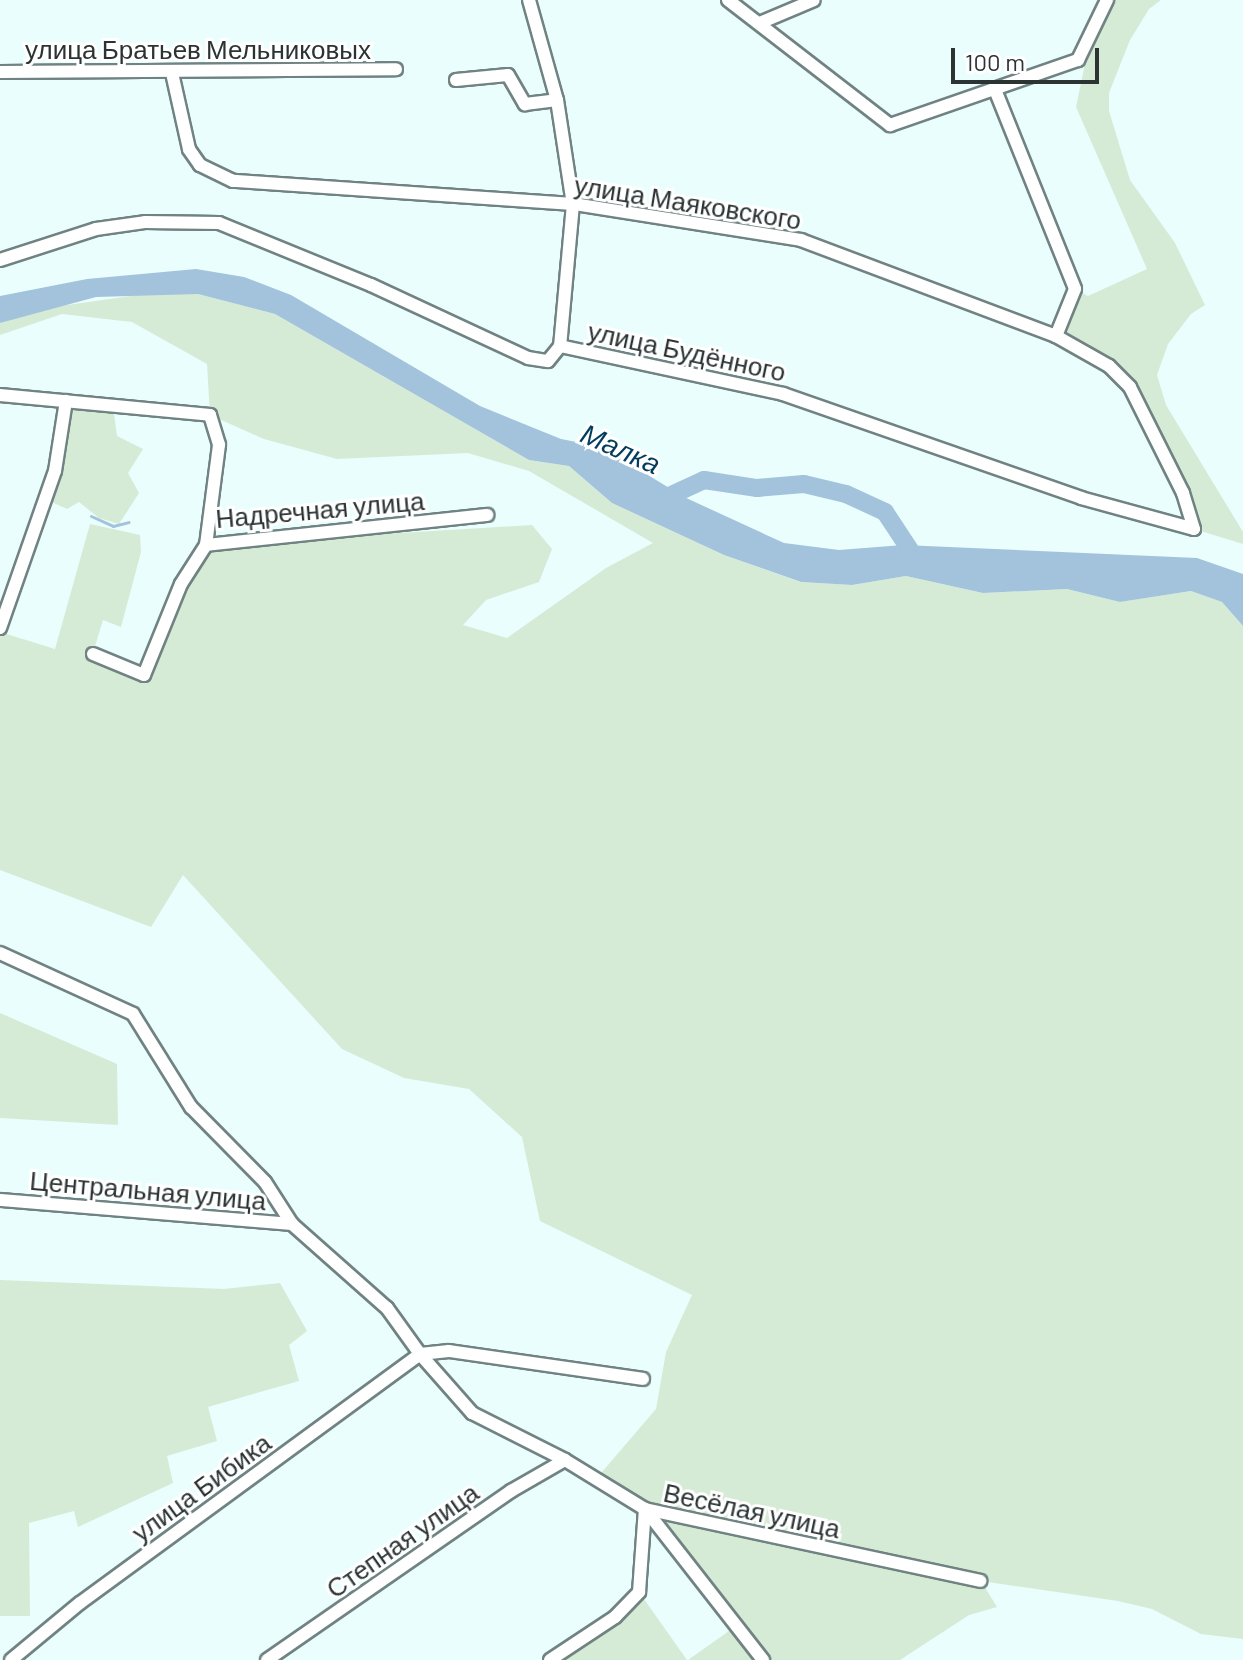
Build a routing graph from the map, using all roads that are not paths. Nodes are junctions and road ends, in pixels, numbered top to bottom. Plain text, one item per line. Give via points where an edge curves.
1 (529, 0) edge
2 (728, 0) edge
3 (814, 0) edge
4 (1107, 0) edge
5 (762, 22) junction
6 (396, 69) dead end
7 (0, 72) edge
8 (172, 73) junction
9 (456, 80) dead end
10 (996, 92) junction
11 (557, 100) junction
12 (573, 204) junction
13 (0, 260) edge
14 (1056, 336) junction
15 (560, 346) junction
16 (0, 395) edge
17 (66, 401) junction
18 (487, 515) dead end
19 (1194, 529) joint
20 (206, 545) junction
21 (0, 628) edge
22 (93, 654) dead end
23 (0, 953) edge
24 (0, 1200) edge
25 (292, 1224) junction
26 (420, 1354) junction
27 (643, 1379) dead end
28 (565, 1460) junction
29 (645, 1509) junction
30 (980, 1581) dead end
31 (11, 1660) edge
32 (267, 1660) edge
33 (550, 1660) edge
34 (763, 1660) edge

1 - 11 street
2 - 5 street
3 - 5 street
4 - 10 street via 1078,60
5 - 10 street via 890,125
6 - 8 street, улица Братьев Мельниковых
7 - 8 street, улица Братьев Мельниковых
8 - 12 street, улица Маяковского via 189,149 200,165 233,181
9 - 11 street via 508,75 525,104
10 - 14 street via 1075,289
11 - 12 street
12 - 14 street, улица Маяковского via 801,240
12 - 15 street
13 - 15 street, улица Будённого via 96,229 145,222 219,223 371,285 528,358 548,361
14 - 19 street, улица Маяковского via 1109,366 1130,387 1183,493
15 - 19 street, улица Будённого via 783,394 1081,498
16 - 17 street, Надречная улица
17 - 20 street, Надречная улица via 210,415 219,445
17 - 21 street via 55,471
18 - 20 street, Надречная улица
20 - 22 street via 181,584 144,675
23 - 25 street, Весёлая улица via 133,1014 191,1107 265,1182
24 - 25 street, Центральная улица
25 - 26 street, Весёлая улица via 387,1308
26 - 27 street via 449,1351
26 - 28 street, Весёлая улица via 472,1413
26 - 31 street, улица Бибика via 80,1603
28 - 29 street, Весёлая улица
28 - 32 street, Степная улица via 511,1491
29 - 30 street, Весёлая улица
29 - 33 street via 639,1592 615,1617
29 - 34 street

